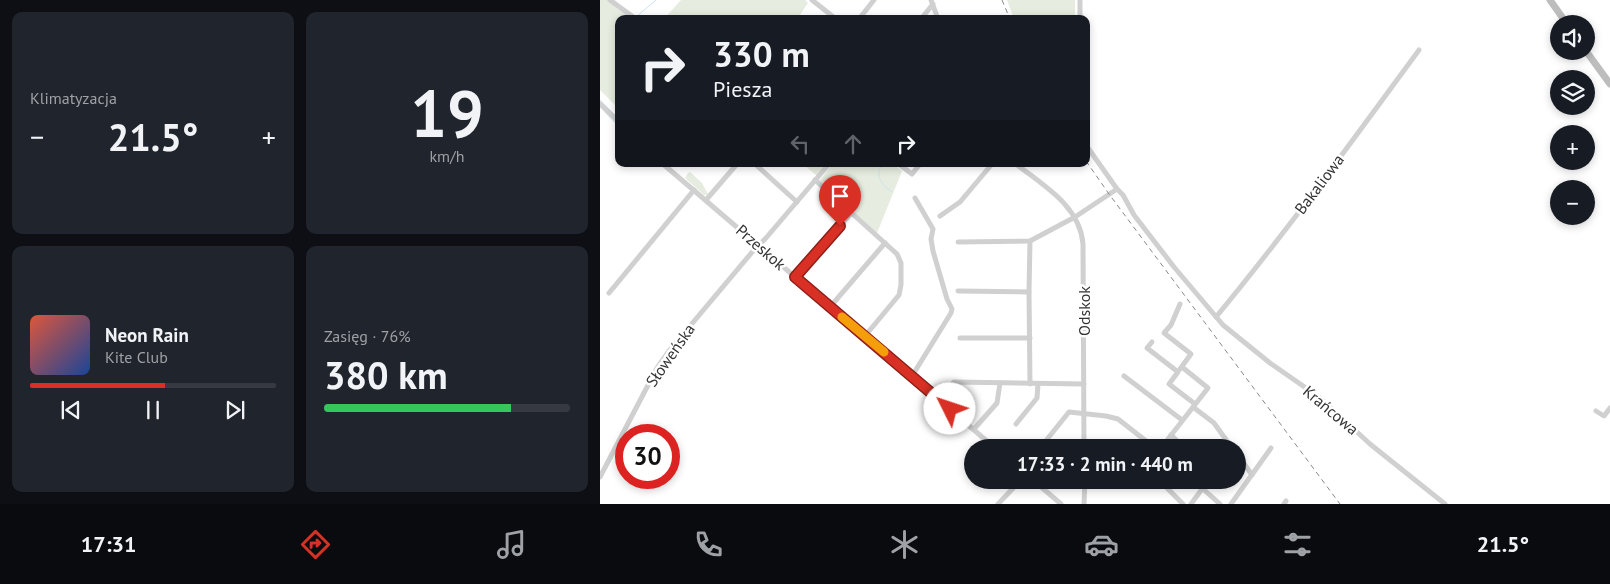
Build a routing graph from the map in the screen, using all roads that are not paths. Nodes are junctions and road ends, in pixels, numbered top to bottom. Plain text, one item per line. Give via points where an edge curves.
1 (610, 0) edge
2 (812, 0) edge
3 (874, 0) edge
4 (1080, 0) edge
5 (1550, 0) edge
6 (932, 2) edge
7 (631, 15) edge
8 (831, 15) edge
9 (862, 15) edge
10 (924, 15) edge
11 (937, 15) edge
12 (1080, 15) edge
13 (1561, 15) edge
14 (1420, 50) dead end
15 (1593, 60) edge
16 (1610, 84) edge
17 (600, 104) edge
18 (615, 118) edge
19 (1090, 151) edge
20 (667, 167) edge
21 (734, 167) edge
22 (757, 167) edge
23 (826, 167) edge
24 (903, 167) edge
25 (918, 167) edge
26 (989, 167) edge
27 (1020, 167) edge
28 (815, 180) junction
29 (1117, 189) junction
30 (694, 190) junction
31 (915, 198) dead end
32 (706, 200) junction
33 (797, 202) junction
34 (851, 213) junction
35 (940, 216) dead end
36 (1075, 217) junction
37 (1030, 241) junction
38 (958, 242) dead end
39 (885, 243) junction
40 (759, 245) junction
41 (795, 277) junction
42 (958, 291) dead end
43 (1029, 292) junction
44 (609, 294) dead end
45 (1180, 304) dead end
46 (830, 306) junction
47 (1216, 317) junction
48 (865, 336) junction
49 (960, 338) dead end
50 (1030, 338) junction
51 (1152, 342) dead end
52 (1182, 367) junction
53 (1178, 372) junction
54 (912, 376) junction
55 (1124, 376) dead end
56 (1000, 383) junction
57 (1030, 384) junction
58 (1038, 384) junction
59 (1084, 384) junction
60 (939, 399) junction
61 (1194, 405) junction
62 (1610, 408) edge
63 (1596, 411) dead end
64 (1084, 414) junction
65 (1182, 420) junction
66 (1016, 424) dead end
67 (974, 430) junction
68 (1171, 435) junction
69 (984, 439) edge
70 (1047, 439) edge
71 (1084, 439) edge
72 (1144, 439) edge
73 (1168, 439) edge
74 (1175, 439) edge
75 (1224, 439) edge
76 (1272, 448) dead end
77 (1246, 466) edge
78 (1252, 475) junction
79 (600, 477) edge
80 (1012, 489) edge
81 (1044, 489) edge
82 (1085, 489) edge
83 (1168, 489) edge
84 (1201, 489) edge
85 (1203, 489) edge
86 (998, 504) edge
87 (1061, 504) edge
88 (1084, 504) edge
89 (1183, 504) edge
90 (1191, 504) edge
91 (1220, 504) edge
92 (1231, 504) edge
93 (1445, 504) edge

1 - 7 street
2 - 8 street
3 - 9 street
4 - 12 street
5 - 13 main road
6 - 10 street
6 - 11 street
14 - 47 street, Bakaliowa
15 - 16 main road
17 - 18 street
19 - 29 street, Krańcowa
20 - 30 street, Przeskok
21 - 32 street
22 - 33 street
23 - 28 street, Słoweńska
24 - 25 street via 912,174
26 - 35 street via 960,202
27 - 36 street via 1066,205
28 - 33 street, Słoweńska
28 - 34 street
29 - 36 street
29 - 47 street, Krańcowa via 1174,267
30 - 32 street, Przeskok
30 - 44 street
31 - 54 street via 933,229 932,251 952,309
32 - 40 street, Przeskok
33 - 40 street, Słoweńska
34 - 39 street
34 - 41 street
36 - 37 street
36 - 59 street, Odskok via 1083,244
37 - 38 street
37 - 43 street
39 - 46 street
39 - 48 street via 900,258 900,292
40 - 41 street, Przeskok
40 - 79 street, Słoweńska via 657,368
41 - 46 street, Przeskok
42 - 43 street
43 - 50 street
45 - 52 street via 1164,333 1191,354
46 - 48 street, Przeskok
47 - 93 street, Krańcowa via 1270,363 1319,397 1370,444
48 - 54 street, Przeskok
49 - 50 street
50 - 57 street
51 - 53 street via 1147,348
52 - 53 street
52 - 61 street via 1208,388
53 - 61 street via 1169,384
54 - 60 street, Przeskok
55 - 65 street
56 - 57 street
56 - 60 street via 954,382
56 - 67 street via 997,403
57 - 58 street
58 - 59 street
58 - 66 street via 1037,398
59 - 64 street, Odskok
60 - 67 street, Przeskok
61 - 65 street
61 - 75 street via 1214,423
62 - 63 street via 1604,416
64 - 70 street via 1069,412
64 - 71 street, Odskok
64 - 72 street via 1118,419
65 - 68 street
67 - 69 street, Przeskok
68 - 73 street
68 - 74 street
76 - 78 street
77 - 78 street
78 - 92 street
80 - 86 street
81 - 87 street
82 - 88 street
83 - 89 street
84 - 90 street
85 - 91 street

